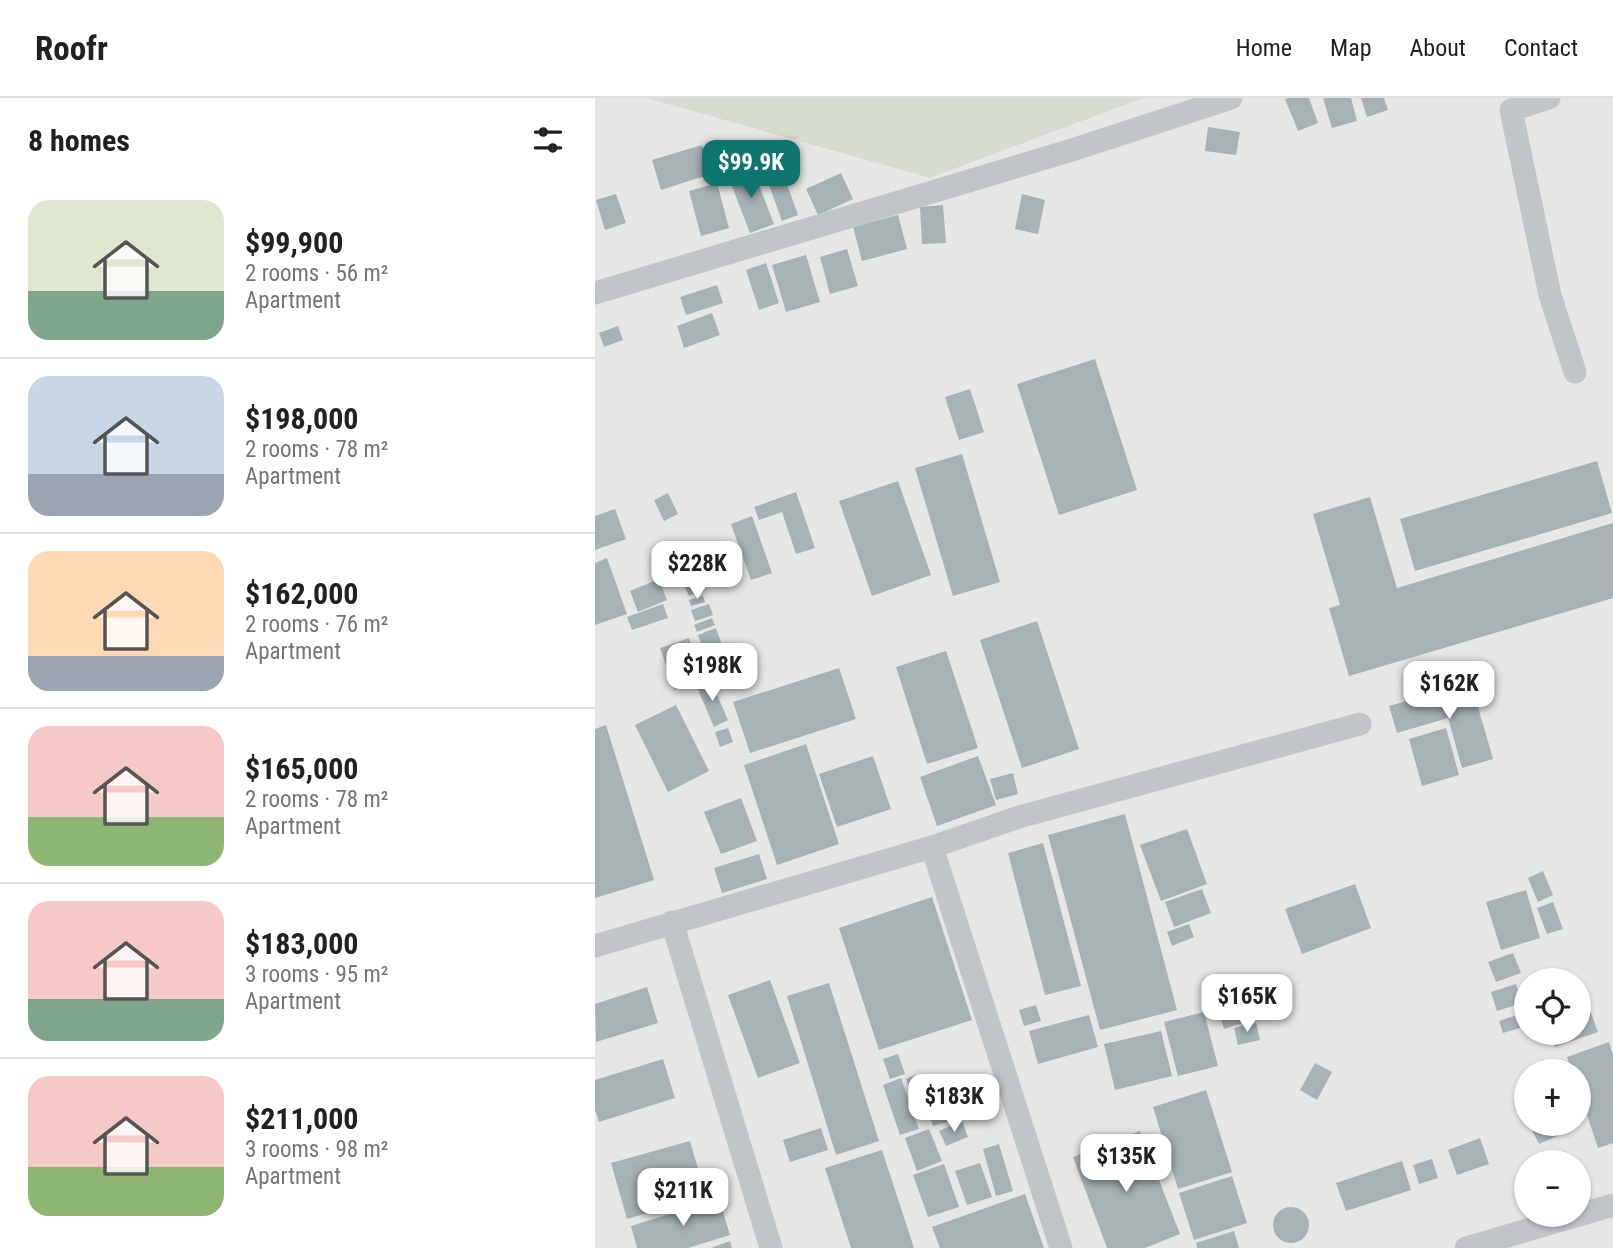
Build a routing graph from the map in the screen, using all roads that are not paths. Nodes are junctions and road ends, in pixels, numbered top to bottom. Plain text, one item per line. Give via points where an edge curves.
1 (1231, 98) edge
2 (1549, 98) edge
3 (595, 293) edge
4 (1575, 372) dead end
5 (1360, 724) dead end
6 (932, 847) junction
7 (672, 922) junction
8 (595, 946) edge
9 (1613, 1205) edge
10 (771, 1248) edge
11 (1061, 1248) edge
12 (1466, 1248) edge

1 - 3 street
2 - 4 street via 1511,110 1550,295
5 - 6 street via 1019,817
6 - 7 street
6 - 11 street
7 - 8 street
7 - 10 street
9 - 12 street

